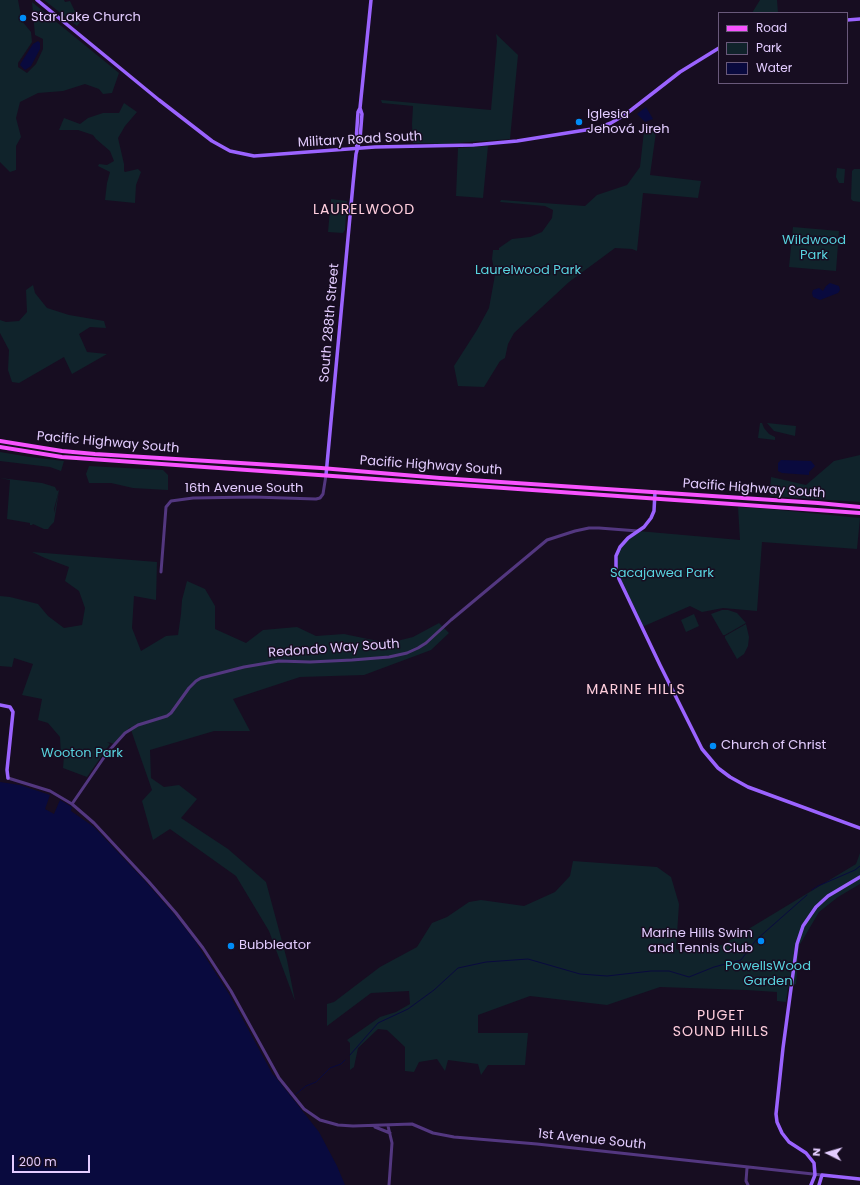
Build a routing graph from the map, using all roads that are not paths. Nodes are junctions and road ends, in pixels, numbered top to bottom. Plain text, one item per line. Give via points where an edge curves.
1 (37, 0) edge
2 (371, 0) edge
3 (860, 19) edge
4 (848, 20) edge
5 (718, 49) edge
6 (357, 148) junction
7 (0, 442) edge
8 (0, 447) edge
9 (62, 451) junction
10 (29, 452) junction
11 (148, 457) junction
12 (127, 462) junction
13 (327, 468) junction
14 (326, 475) junction
15 (492, 481) junction
16 (456, 484) junction
17 (535, 484) junction
18 (498, 487) junction
19 (655, 492) junction
20 (320, 498) joint
21 (655, 498) junction
22 (740, 498) junction
23 (717, 502) junction
24 (860, 508) edge
25 (860, 513) edge
26 (638, 531) junction
27 (161, 572) dead end
28 (0, 705) edge
29 (8, 778) joint
30 (72, 804) junction
31 (860, 828) edge
32 (860, 877) edge
33 (373, 1126) junction
34 (388, 1126) junction
35 (390, 1133) junction
36 (747, 1168) junction
37 (822, 1175) junction
38 (860, 1179) edge
39 (388, 1185) edge
40 (748, 1185) edge
41 (811, 1185) edge
42 (819, 1185) edge

1 - 6 main road, Military Road South via 165,105 212,141 227,149 241,154 263,156
2 - 6 main road, South 288th Street via 360,108 360,139
3 - 4 main road
5 - 6 main road, Military Road South via 680,72 626,114 598,128 473,145
6 - 13 main road, South 288th Street
7 - 9 main road, Pacific Highway South
8 - 10 main road, Pacific Highway South
9 - 10 main road via 58,454
9 - 11 main road, Pacific Highway South
10 - 12 main road, Pacific Highway South
11 - 12 main road via 146,460
11 - 13 main road, Pacific Highway South
12 - 14 main road, Pacific Highway South
13 - 14 main road, South 288th Street
13 - 15 main road, Pacific Highway South
14 - 16 main road, Pacific Highway South
14 - 20 street, South 288th Street
15 - 16 main road via 489,484
15 - 17 main road, Pacific Highway South
16 - 18 main road, Pacific Highway South
17 - 18 main road via 500,484
17 - 19 main road, Pacific Highway South
18 - 21 main road, Pacific Highway South
19 - 21 main road
19 - 22 main road, Pacific Highway South
20 - 27 street, 16th Avenue South via 174,500 166,507
21 - 23 main road, Pacific Highway South
21 - 26 main road via 651,518
22 - 23 main road via 737,501
22 - 24 main road, Pacific Highway South
23 - 25 main road, Pacific Highway South
26 - 30 street, Redondo Way South via 589,528 547,540 426,643 407,653 352,660 279,661 201,678 189,688 167,716 138,725 125,733 107,753
26 - 31 main road via 618,550 617,574 693,733 709,759 730,777 748,787
28 - 29 main road via 12,709 13,715
29 - 30 street via 50,791
30 - 33 street, 1st Avenue South via 86,814 149,882 203,948 231,991 279,1078 304,1109 324,1122
32 - 41 main road via 828,896 816,907 803,926 798,944 776,1114 782,1133 789,1142 813,1160 815,1174
33 - 34 street, 1st Avenue South
33 - 35 street
34 - 35 street
34 - 36 street, 1st Avenue South via 412,1124 434,1133 454,1137
35 - 39 street via 392,1143
36 - 37 street, 1st Avenue South
36 - 40 street
37 - 38 main road, 1st Avenue South
37 - 42 main road

